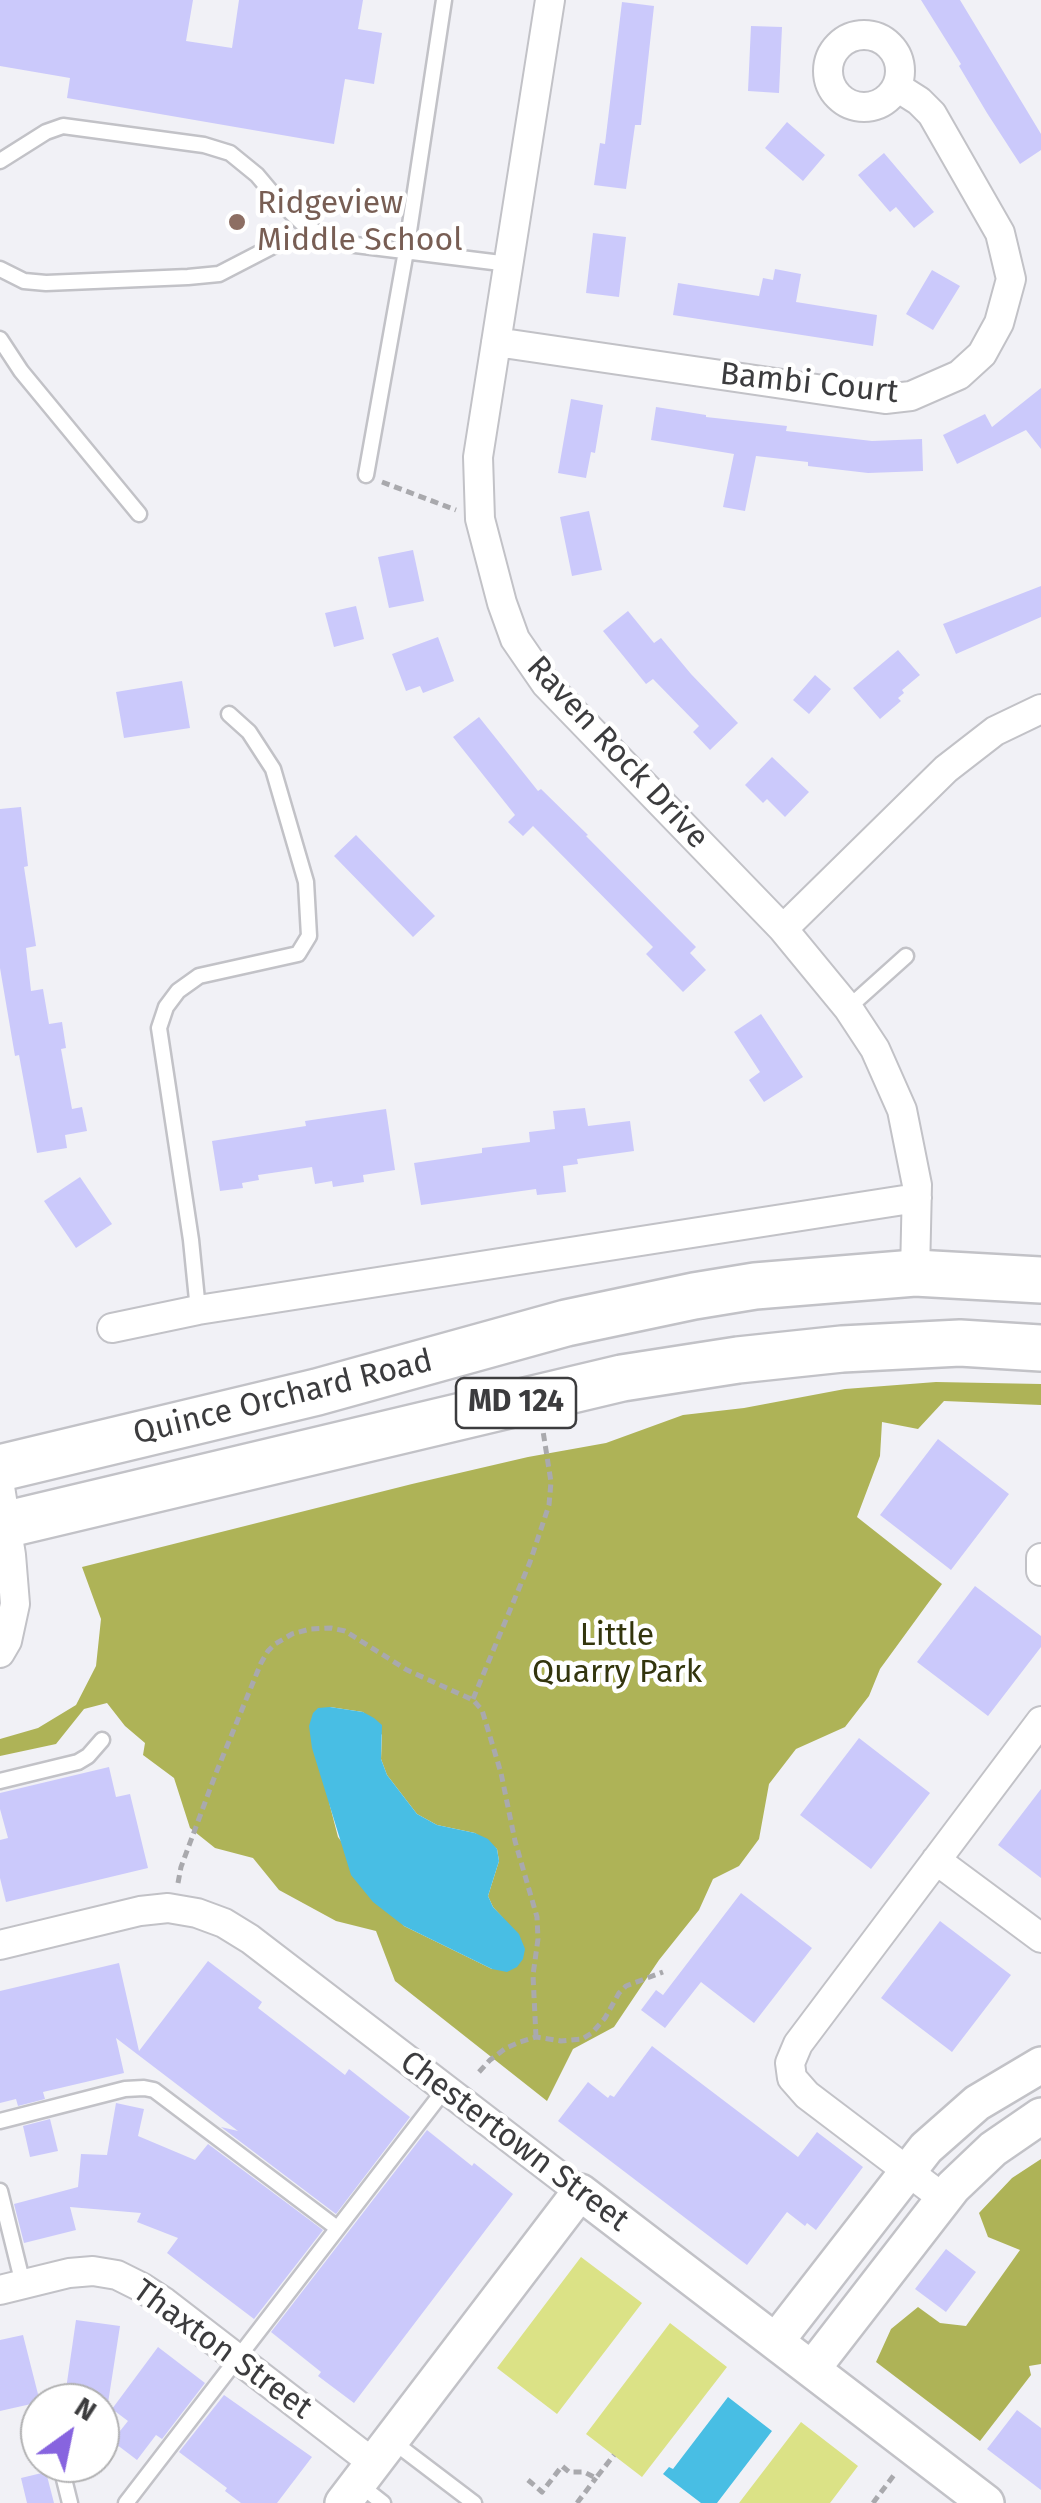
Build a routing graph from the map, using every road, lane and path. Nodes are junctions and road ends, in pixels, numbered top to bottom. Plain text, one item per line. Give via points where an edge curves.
1 (444, 0) edge
2 (550, 0) edge
3 (897, 86) dead end
4 (0, 161) edge
5 (334, 241) junction
6 (406, 250) junction
7 (509, 264) junction
8 (0, 269) edge
9 (0, 339) edge
10 (496, 342) junction
11 (366, 475) joint
12 (139, 514) dead end
13 (480, 519) junction
14 (1041, 709) edge
15 (228, 714) dead end
16 (783, 929) junction
17 (906, 956) dead end
18 (848, 1008) junction
19 (917, 1198) junction
20 (915, 1272) junction
21 (1041, 1280) edge
22 (198, 1310) junction
23 (112, 1328) dead end
24 (1041, 1348) edge
25 (537, 1398) junction
26 (0, 1468) edge
27 (2, 1512) edge
28 (1041, 1558) edge
29 (1041, 1571) edge
30 (0, 1653) edge
31 (473, 1700) junction
32 (1041, 1721) edge
33 (102, 1740) dead end
34 (0, 1781) edge
35 (936, 1860) junction
36 (177, 1885) dead end
37 (1041, 1938) edge
38 (0, 1945) edge
39 (663, 1972) dead end
40 (536, 2037) junction
41 (1041, 2066) edge
42 (479, 2072) dead end
43 (445, 2089) junction
44 (1041, 2116) edge
45 (0, 2121) edge
46 (907, 2170) junction
47 (0, 2191) edge
48 (580, 2192) junction
49 (944, 2198) junction
50 (338, 2228) junction
51 (12, 2287) edge
52 (776, 2341) junction
53 (237, 2358) junction
54 (812, 2369) junction
55 (614, 2455) dead end
56 (894, 2475) dead end
57 (370, 2478) edge
58 (596, 2478) junction
59 (528, 2480) dead end
60 (126, 2503) edge
61 (474, 2503) edge
62 (577, 2503) edge
63 (873, 2503) edge
64 (986, 2503) edge

1 - 6 lane
2 - 7 street, Raven Rock Drive
3 - 10 street, Bambi Court via 932,114 1000,233 1011,279 999,323 982,354 959,375 912,396 885,398
4 - 5 lane via 64,126 204,146 230,153 305,226
5 - 6 lane
5 - 8 lane via 277,244 220,274 188,277 46,283
6 - 7 lane
6 - 11 lane
7 - 10 street, Raven Rock Drive
9 - 12 lane
10 - 13 street, Raven Rock Drive via 480,440
11 - 13 path
13 - 16 street, Raven Rock Drive via 515,639 546,684
14 - 16 street via 995,731 946,769
15 - 22 lane via 273,769 306,882 309,936 298,954 199,976 178,990 159,1028
16 - 18 street, Raven Rock Drive
17 - 18 lane
18 - 19 street, Raven Rock Drive via 902,1110
19 - 20 street, Raven Rock Drive
19 - 22 street
20 - 21 main road, Quince Orchard Road / MD 124
20 - 26 main road, Quince Orchard Road / MD 124 via 755,1286 566,1323 317,1392
22 - 23 street
24 - 25 main road, Quince Orchard Road / MD 124 via 960,1343 738,1360
25 - 27 main road, Quince Orchard Road / MD 124
25 - 31 path via 549,1505
27 - 30 street via 15,1604
28 - 29 street
31 - 36 path via 344,1631 310,1629 275,1644 216,1773
31 - 40 path via 486,1720 537,1917
32 - 35 street
33 - 34 lane via 78,1762
35 - 37 street
35 - 46 street via 798,2044 790,2064 807,2096
38 - 43 street, Chestertown Street via 140,1911 196,1913 250,1938
39 - 40 path via 626,1986 582,2039
40 - 42 path via 506,2048
41 - 46 street via 978,2103
43 - 48 street, Chestertown Street
43 - 50 lane
44 - 49 street via 993,2149
45 - 50 lane via 125,2089 154,2090
46 - 49 street
46 - 52 street
47 - 51 lane
48 - 52 street, Chestertown Street
48 - 57 street
49 - 54 street
50 - 53 lane
51 - 53 street, Thaxton Street via 93,2271 117,2275
52 - 54 street, Chestertown Street
53 - 57 street, Thaxton Street
53 - 60 lane
54 - 64 street, Chestertown Street
55 - 58 path
56 - 63 path
57 - 61 lane
58 - 59 path via 562,2466 542,2492
58 - 62 path

